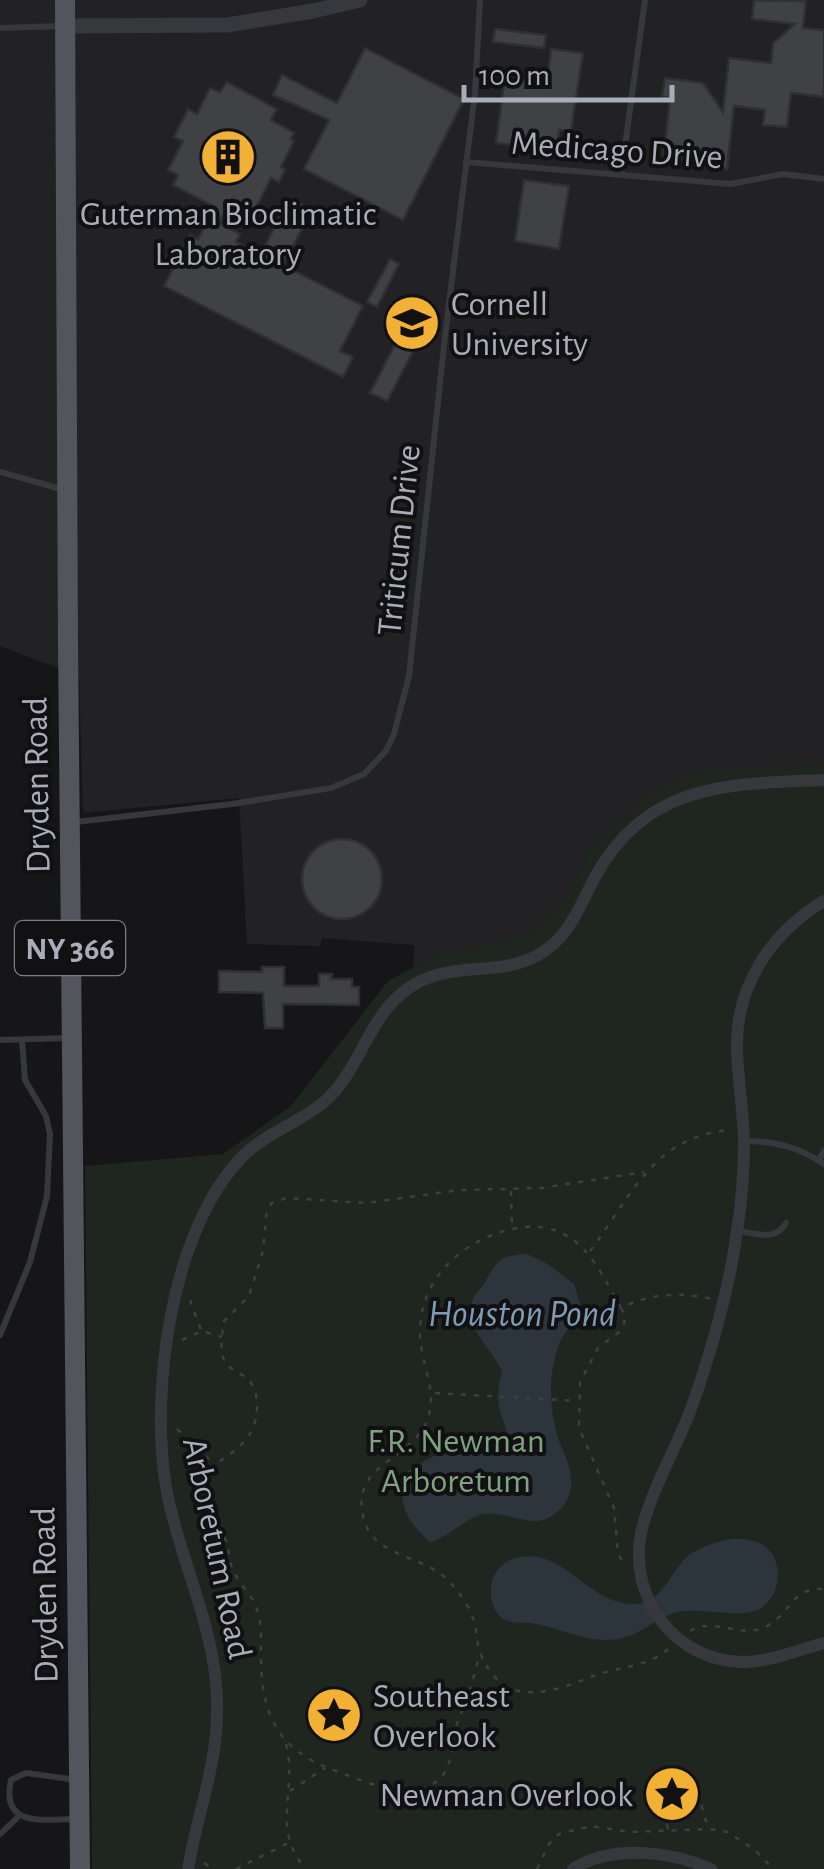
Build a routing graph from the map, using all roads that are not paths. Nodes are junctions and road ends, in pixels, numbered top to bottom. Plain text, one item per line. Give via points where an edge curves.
1 (66, 0) edge
2 (360, 0) edge
3 (480, 0) edge
4 (645, 0) edge
5 (342, 2) edge
6 (65, 26) junction
7 (0, 28) edge
8 (466, 162) junction
9 (621, 175) junction
10 (824, 179) edge
11 (0, 472) edge
12 (67, 491) junction
13 (824, 780) edge
14 (70, 823) junction
15 (824, 901) edge
16 (72, 1038) junction
17 (0, 1040) edge
18 (22, 1040) junction
19 (744, 1135) junction
20 (824, 1151) edge
21 (821, 1162) edge
22 (786, 1223) dead end
23 (738, 1231) junction
24 (0, 1335) edge
25 (824, 1643) edge
26 (79, 1780) junction
27 (18, 1818) junction
28 (80, 1819) junction
29 (0, 1834) edge
30 (80, 1869) edge
31 (188, 1869) edge
32 (573, 1869) edge
33 (711, 1869) edge

1 - 6 main road, Dryden Road / NY 366
2 - 5 street
3 - 8 lane, Triticum Drive
4 - 9 lane
5 - 6 street via 226,25
6 - 7 lane
6 - 12 main road, Dryden Road / NY 366
8 - 9 lane, Medicago Drive
8 - 14 lane, Triticum Drive via 409,676 386,751 364,774 331,788
9 - 10 lane, Medicago Drive via 731,184 784,174
11 - 12 lane
12 - 14 main road, Dryden Road / NY 366
13 - 31 street, Arboretum Road via 705,788 639,822 613,848 572,925 541,953 503,968 434,974 404,992 379,1017 325,1101 265,1138 232,1168 210,1204 177,1290 161,1422 168,1493 217,1686 216,1752
14 - 16 main road, Dryden Road / NY 366
15 - 19 street via 777,938 750,982 737,1032
16 - 18 lane
16 - 26 main road, Dryden Road / NY 366
17 - 18 lane
18 - 24 lane via 22,1070 50,1134 47,1196 35,1249
19 - 21 lane via 788,1145
19 - 23 street
20 - 21 lane
22 - 23 lane via 771,1235
23 - 25 street via 691,1408 646,1517 640,1575 666,1627 710,1656 742,1662
26 - 27 lane via 16,1777 5,1800
26 - 28 main road, Dryden Road / NY 366
27 - 28 lane
27 - 29 lane
28 - 30 main road, Dryden Road / NY 366
32 - 33 street via 593,1859 645,1853

